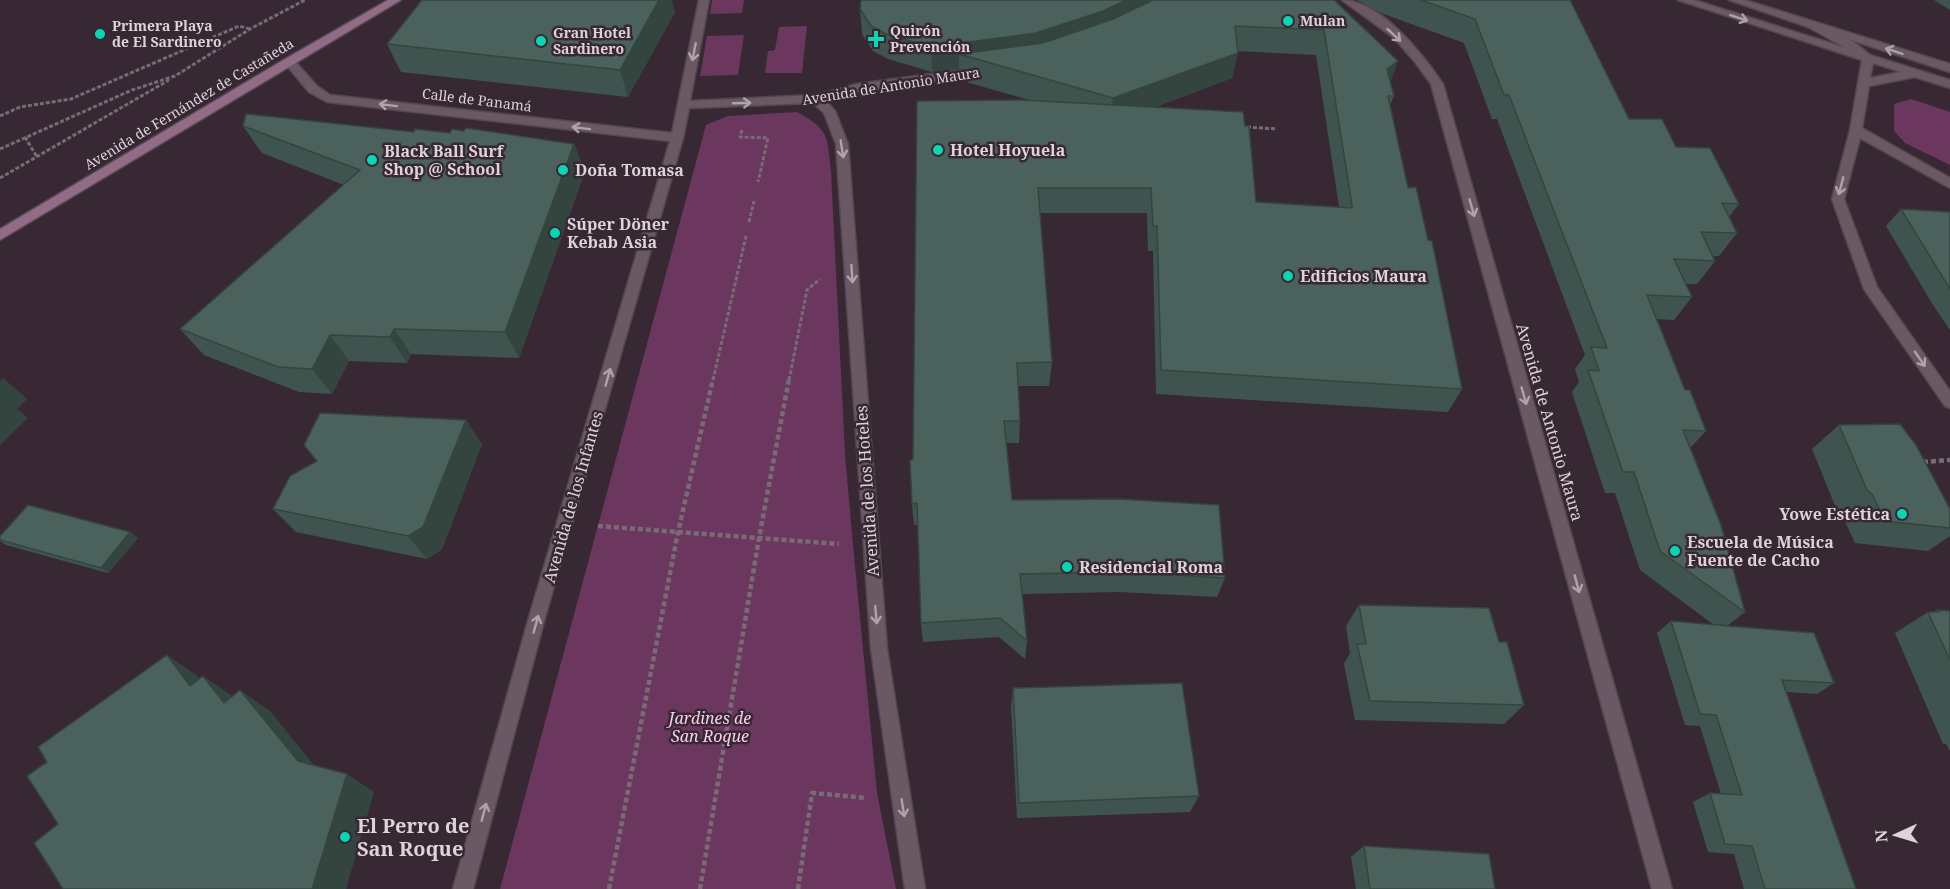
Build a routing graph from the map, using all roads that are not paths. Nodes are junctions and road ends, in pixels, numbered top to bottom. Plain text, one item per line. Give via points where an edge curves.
1 (396, 0) edge
2 (704, 0) edge
3 (1347, 0) edge
4 (1683, 0) edge
5 (1734, 0) edge
6 (1812, 25) junction
7 (1868, 59) junction
8 (289, 61) junction
9 (1950, 68) edge
10 (993, 70) edge
11 (1916, 74) junction
12 (1865, 83) junction
13 (1950, 84) edge
14 (816, 99) junction
15 (683, 105) junction
16 (1856, 130) junction
17 (677, 138) junction
18 (1950, 184) edge
19 (0, 236) edge
20 (1950, 402) edge
21 (463, 889) edge
22 (915, 889) edge
23 (1662, 889) edge

1 - 8 main road, Avenida de Fernández de Castañeda
2 -> 15 street, Avenida de los Infantes
3 -> 23 street, Avenida de Antonio Maura via 1367,11 1417,56 1437,84
4 -> 7 street
5 - 6 street
6 - 7 street via 1846,42
9 -> 6 street
7 - 11 street
7 - 12 street
17 -> 8 street, Calle de Panamá via 327,98 313,89
8 - 19 main road, Avenida de Fernández de Castañeda
10 - 14 street, Avenida de Antonio Maura via 857,88
11 - 12 street
11 - 13 street
12 - 16 street
15 -> 14 street, Avenida de Antonio Maura
14 -> 22 street, Avenida de los Hoteles via 829,111 842,144 879,649
15 - 17 street, Avenida de los Infantes
16 - 18 street
16 -> 20 street via 1838,199 1871,289
21 -> 17 street, Avenida de los Infantes via 538,614

